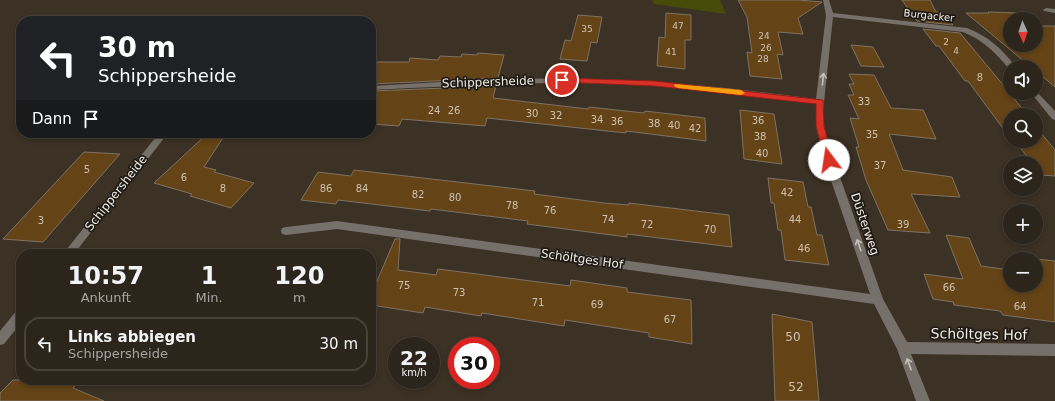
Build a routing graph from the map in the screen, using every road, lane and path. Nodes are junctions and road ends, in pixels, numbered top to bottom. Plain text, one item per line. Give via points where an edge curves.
1 (826, 0) edge
2 (1046, 10) dead end
3 (1055, 12) edge
4 (830, 15) junction
5 (1006, 60) edge
6 (376, 88) edge
7 (1040, 100) edge
8 (820, 102) junction
9 (1055, 117) edge
10 (160, 138) edge
11 (286, 231) dead end
12 (72, 249) edge
13 (878, 300) junction
14 (16, 320) edge
15 (0, 340) edge
16 (903, 348) junction
17 (1055, 350) edge
18 (923, 401) edge

1 - 4 street, Düsterweg
2 - 3 street
4 - 5 street, Burgacker via 964,30 980,35
8 -> 4 street, Düsterweg
6 - 8 street, Schippersheide via 498,81 607,81 663,84
7 - 9 street
13 -> 8 street, Düsterweg via 829,160 820,126
10 - 12 street, Schippersheide
11 - 13 street, Schöltges Hof via 337,225
13 - 16 street, Düsterweg
14 - 15 street
16 - 17 street, Schöltges Hof
18 -> 16 street, Düsterweg

